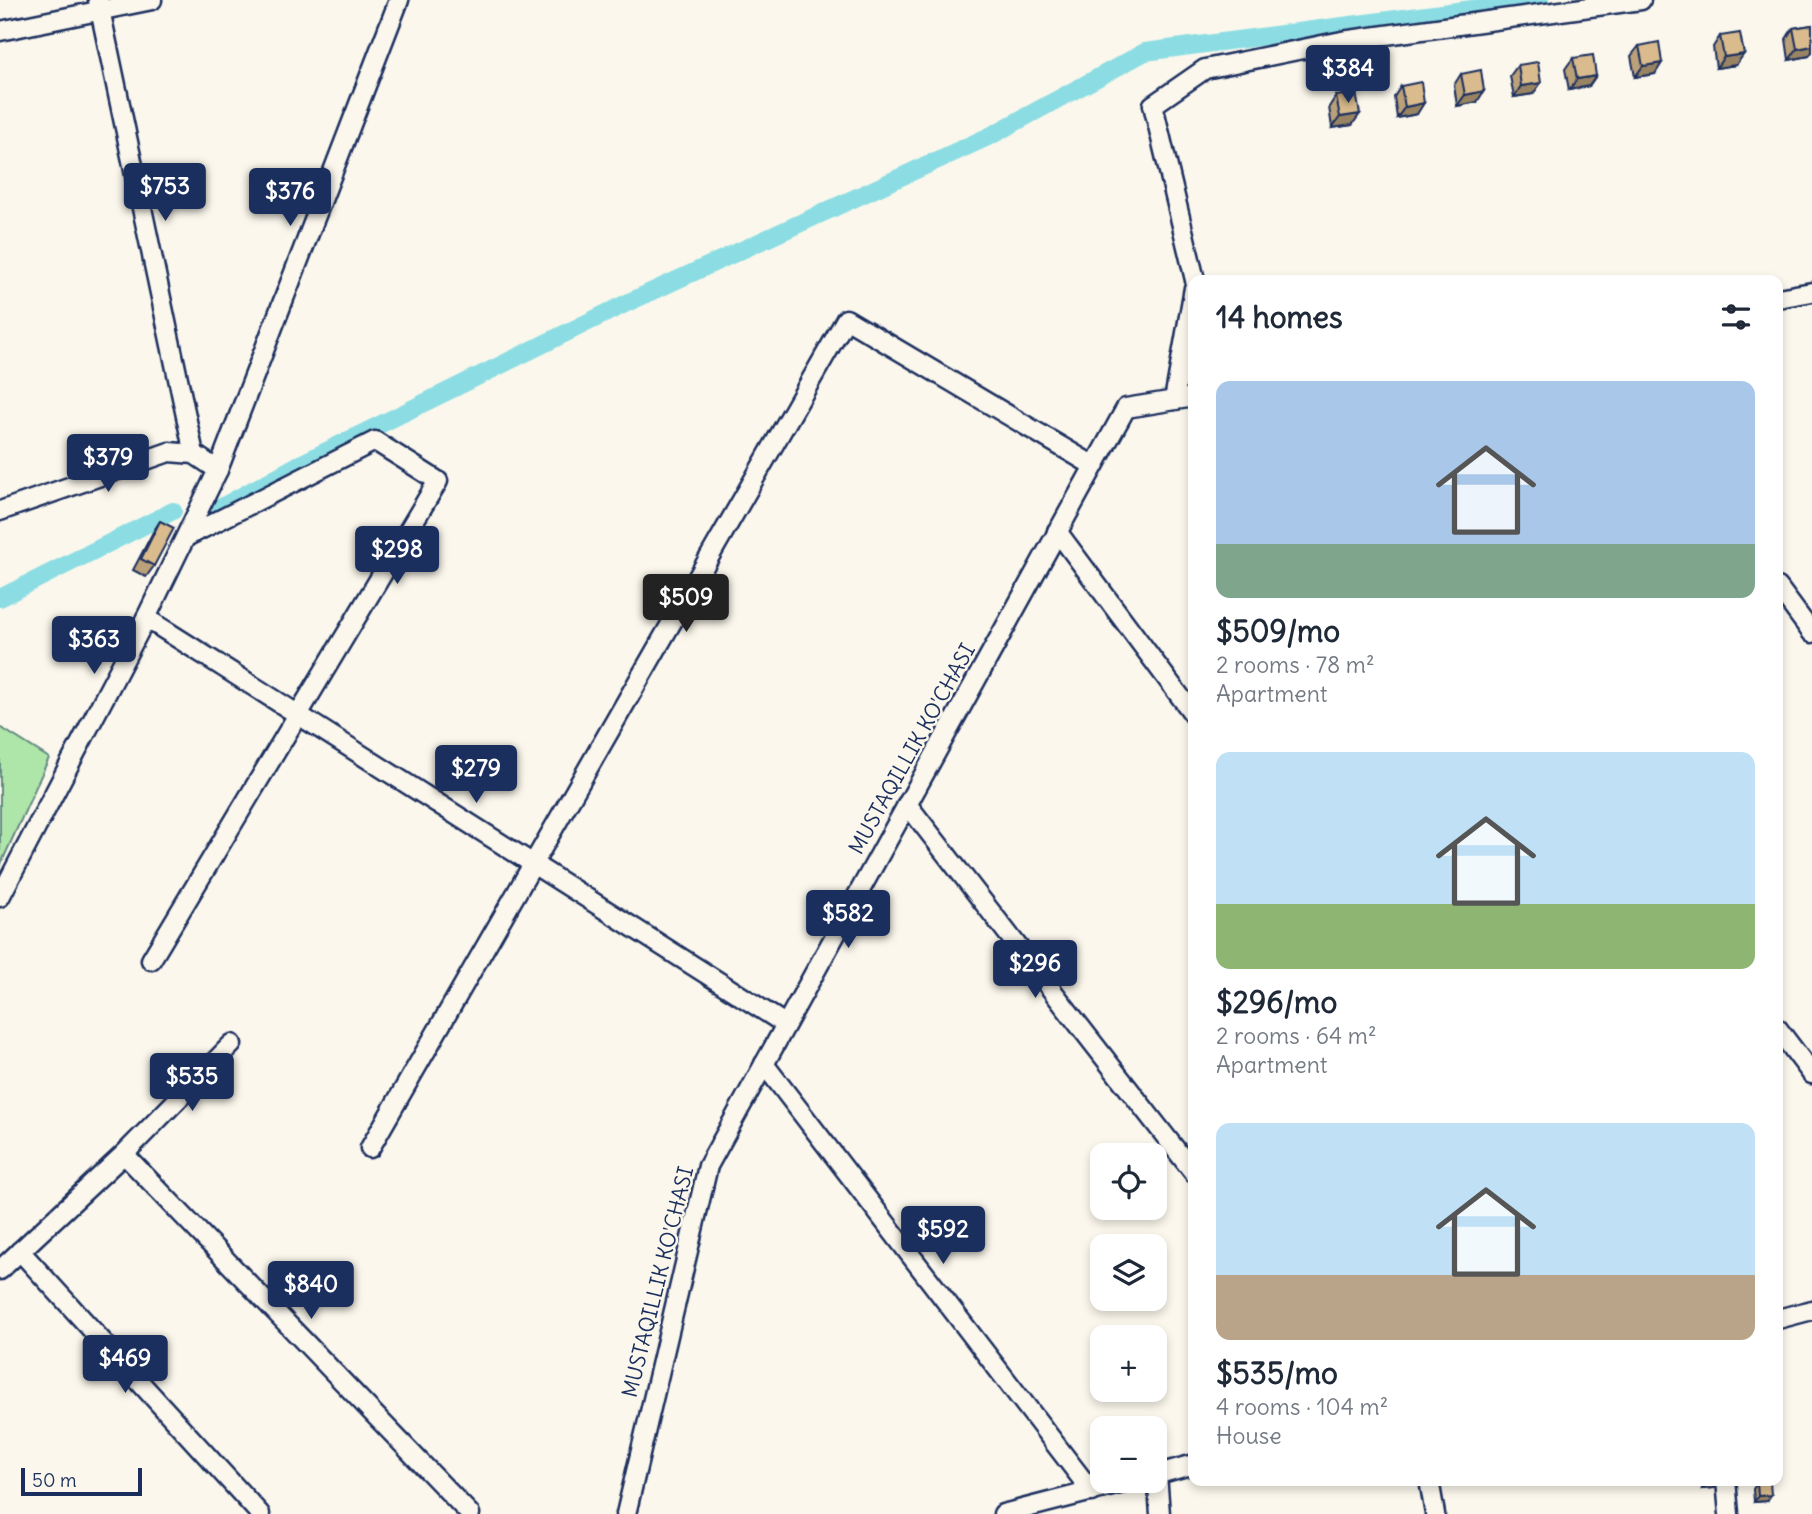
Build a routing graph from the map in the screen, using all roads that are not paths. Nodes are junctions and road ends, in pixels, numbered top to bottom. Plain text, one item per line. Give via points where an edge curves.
1 (152, 0) edge
2 (383, 0) edge
3 (399, 0) edge
4 (1641, 0) edge
5 (99, 6) edge
6 (389, 25) junction
7 (0, 31) edge
8 (1194, 275) edge
9 (1812, 292) edge
10 (1783, 297) edge
11 (1188, 322) edge
12 (1188, 398) edge
13 (1174, 400) junction
14 (194, 454) junction
15 (1094, 466) junction
16 (218, 471) junction
17 (0, 511) edge
18 (1057, 531) junction
19 (186, 537) junction
20 (1783, 594) edge
21 (146, 618) junction
22 (1812, 633) edge
23 (1188, 707) edge
24 (298, 715) junction
25 (907, 804) junction
26 (532, 863) junction
27 (0, 898) edge
28 (151, 960) dead end
29 (785, 1024) junction
30 (1783, 1035) edge
31 (232, 1044) dead end
32 (764, 1063) junction
33 (1812, 1074) edge
34 (370, 1148) dead end
35 (124, 1154) junction
36 (1188, 1165) edge
37 (20, 1251) junction
38 (0, 1270) edge
39 (1812, 1310) edge
40 (1783, 1317) edge
41 (1188, 1466) edge
42 (1167, 1472) edge
43 (1430, 1486) edge
44 (1727, 1486) edge
45 (1090, 1491) edge
46 (1090, 1492) edge
47 (1158, 1493) edge
48 (260, 1514) edge
49 (470, 1514) edge
50 (626, 1514) edge
51 (1003, 1514) edge
52 (1160, 1514) edge
53 (1435, 1514) edge
54 (1729, 1514) edge

1 - 5 street
2 - 6 street
3 - 6 street
4 - 8 street via 1342,41 1205,69 1153,105
5 - 7 street
5 - 14 street
6 - 16 street
9 - 10 street
11 - 13 street
12 - 13 street
13 - 15 street, MUSTAQILLIK KO'CHASI via 1126,408
14 - 16 street
14 - 17 street via 169,452
15 - 18 street, MUSTAQILLIK KO'CHASI
15 - 26 street via 846,318
16 - 19 street
18 - 23 street
18 - 25 street, MUSTAQILLIK KO'CHASI
19 - 21 street
19 - 24 street via 375,441 438,481
20 - 22 street
21 - 24 street
21 - 27 street
24 - 26 street
24 - 28 street
25 - 29 street, MUSTAQILLIK KO'CHASI
25 - 36 street
26 - 29 street
26 - 34 street
29 - 32 street, MUSTAQILLIK KO'CHASI
30 - 33 street
31 - 35 street
32 - 45 street
32 - 50 street, MUSTAQILLIK KO'CHASI via 708,1166
35 - 37 street
35 - 49 street
37 - 38 street
37 - 48 street
39 - 40 street
41 - 42 street
43 - 53 street
44 - 54 street
46 - 51 street
47 - 52 street

